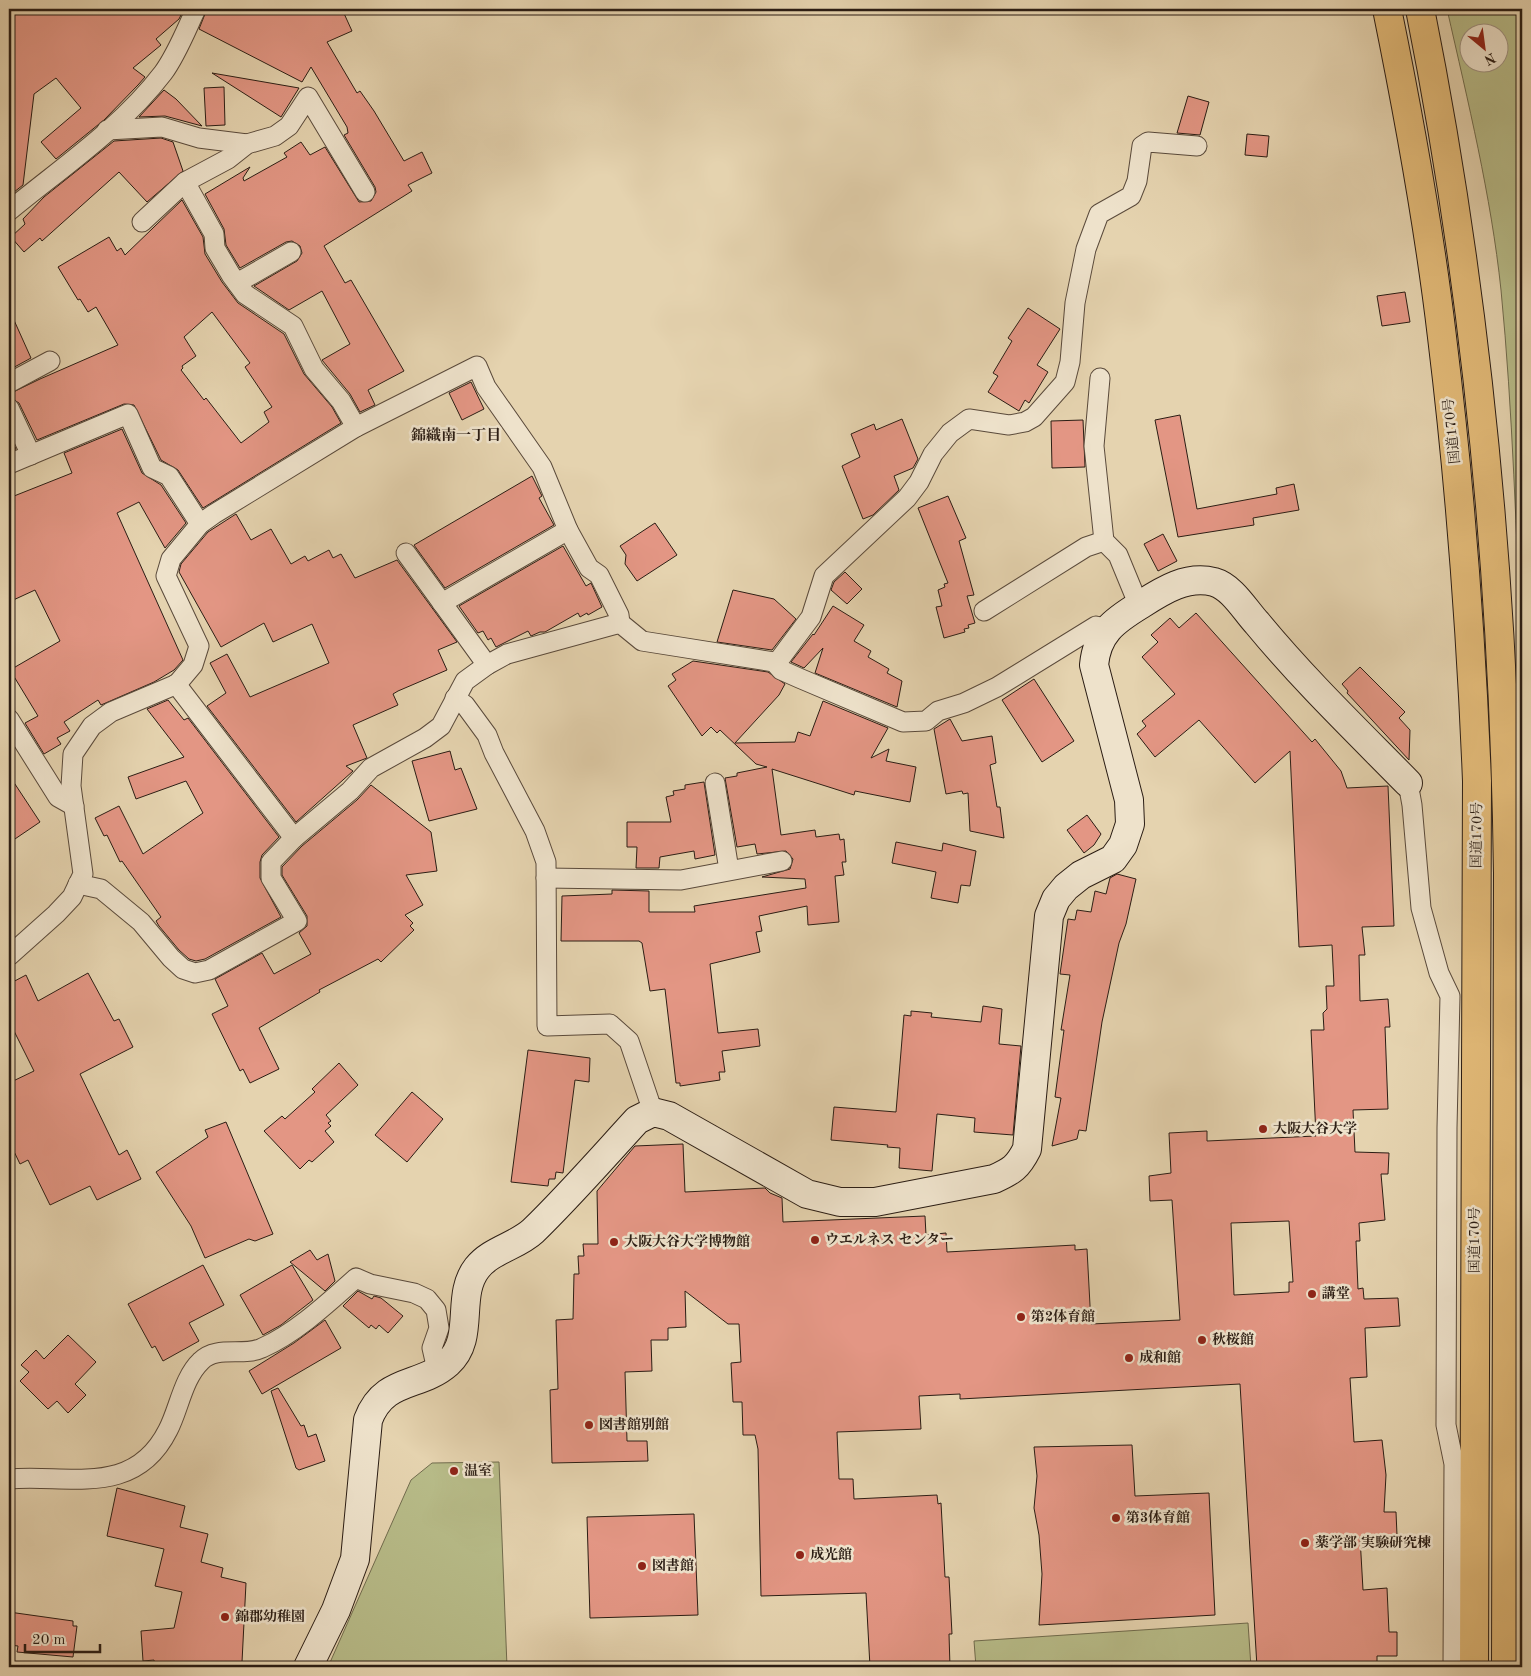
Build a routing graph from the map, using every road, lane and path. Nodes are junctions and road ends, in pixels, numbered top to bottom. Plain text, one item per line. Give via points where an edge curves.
1 (196, 9) edge
2 (1387, 9) edge
3 (1420, 9) edge
4 (107, 130) junction
5 (247, 144) junction
6 (1197, 146) dead end
7 (185, 182) junction
8 (365, 192) dead end
9 (9, 211) edge
10 (142, 222) dead end
11 (291, 252) dead end
12 (237, 283) junction
13 (50, 361) dead end
14 (1100, 378) dead end
15 (9, 384) edge
16 (9, 408) edge
17 (356, 426) junction
18 (32, 455) junction
19 (9, 464) edge
20 (200, 524) junction
21 (568, 530) junction
22 (1104, 541) junction
23 (406, 552) dead end
24 (442, 603) junction
25 (1139, 606) junction
26 (984, 611) dead end
27 (620, 622) junction
28 (1108, 630) junction
29 (776, 664) junction
30 (487, 665) junction
31 (176, 684) junction
32 (455, 698) junction
33 (9, 718) edge
34 (715, 783) dead end
35 (1408, 783) joint
36 (74, 806) junction
37 (294, 838) junction
38 (782, 861) dead end
39 (729, 870) junction
40 (546, 878) junction
41 (78, 884) junction
42 (9, 956) edge
43 (653, 1112) junction
44 (438, 1370) junction
45 (9, 1479) edge
46 (308, 1667) edge
47 (1453, 1667) edge
48 (1474, 1667) edge
49 (1506, 1667) edge

1 - 4 street via 164,72
2 - 48 highway, 国道170号 via 1411,131 1442,336 1465,558 1472,675 1477,781
3 - 49 highway via 1438,102 1475,354 1490,488 1502,661 1508,873
4 - 5 street via 162,127 199,138
4 - 9 street
5 - 7 street via 228,159
5 - 8 street via 275,136 289,126 308,97
6 - 29 street via 1148,142 1142,146 1137,181 1131,196 1099,214 1086,249 1075,303 1065,382 1034,417 1025,422 1009,424 969,419 950,433 933,454 907,498 824,576 811,617
7 - 10 street
7 - 12 street via 214,234 215,248
11 - 12 street
12 - 17 street via 245,294 293,326 314,369 341,401
13 - 15 street
14 - 22 street via 1094,446
16 - 18 street
17 - 20 street
17 - 21 street via 476,366 486,387 542,467
18 - 19 street
18 - 20 street via 128,414 152,468 169,476
20 - 31 street via 172,559 166,576 199,646 192,665
21 - 24 street
21 - 27 street via 589,568 599,575
22 - 25 street via 1118,556
22 - 26 street via 1086,546
23 - 24 street
24 - 30 street
25 - 28 street
25 - 35 street via 1181,583 1200,579 1216,582 1232,593 1283,655
27 - 29 street via 642,641
27 - 30 street via 507,654
28 - 29 street via 1096,626 997,687 938,711 926,721 903,722 799,678
28 - 43 street via 1096,648 1094,665 1129,800 1130,824 1113,859 1081,875 1066,887 1056,899 1049,916 1027,1149 1019,1164 994,1179 875,1202 840,1202 807,1194 669,1116
30 - 32 street via 465,681
31 - 36 street via 111,712 92,726 73,754 71,786
31 - 37 street
32 - 37 street via 441,726 371,768 350,791
32 - 40 street via 465,705 487,735 535,831 546,862
33 - 36 street via 58,797
34 - 39 street
35 - 47 street via 1421,908 1435,961 1450,996 1446,1425 1454,1464
36 - 41 street via 83,874
37 - 41 street via 271,862 271,878 297,921 209,970 195,973 171,958 141,922 101,889
38 - 39 street
39 - 40 street via 681,880
40 - 43 street via 547,1026 610,1024 629,1042
41 - 42 street via 72,897 56,914
43 - 44 street via 637,1120 532,1232 477,1267 468,1284 462,1344 449,1363
44 - 45 street via 432,1348 439,1328 436,1310 427,1299 356,1278 326,1305 262,1349 248,1353 216,1353 201,1361 168,1432 140,1464 116,1475 94,1480
44 - 46 street via 394,1388 374,1404 368,1420 355,1559 336,1610

